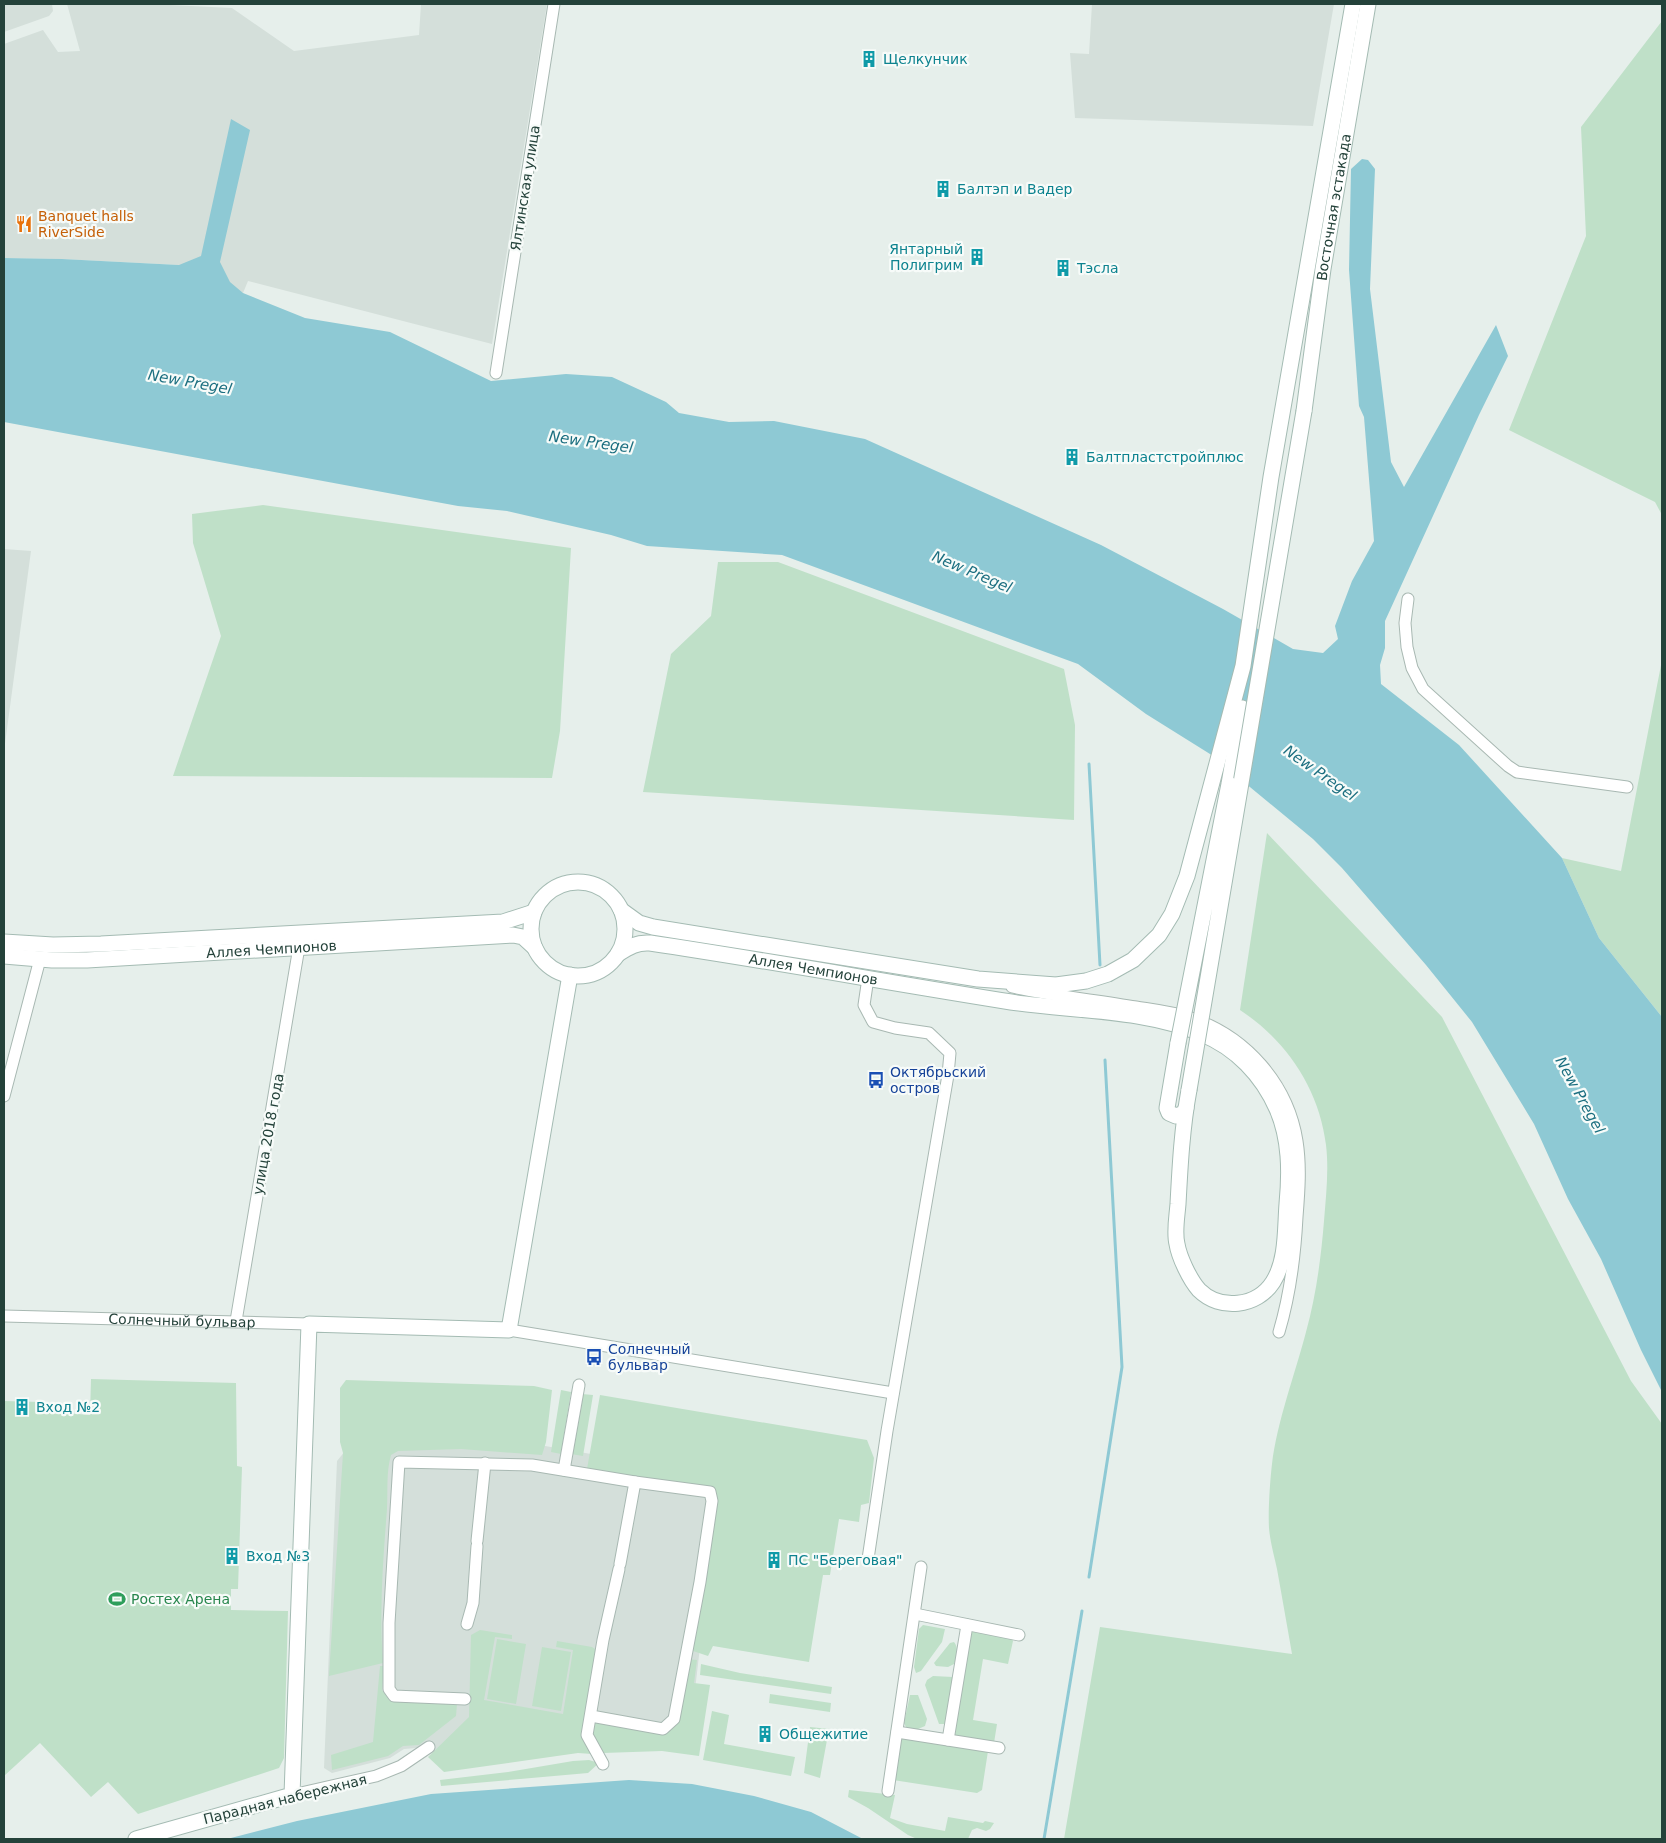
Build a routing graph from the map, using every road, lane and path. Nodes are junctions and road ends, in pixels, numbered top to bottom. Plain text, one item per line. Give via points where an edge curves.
1 (554, 4) edge
2 (1353, 4) edge
3 (1368, 4) edge
4 (496, 373) dead end
5 (1408, 599) dead end
6 (1243, 666) junction
7 (1628, 787) dead end
8 (621, 910) junction
9 (534, 912) junction
10 (4, 942) edge
11 (299, 947) junction
12 (535, 948) junction
13 (618, 954) junction
14 (4, 956) edge
15 (40, 959) junction
16 (570, 975) junction
17 (868, 978) junction
18 (978, 979) junction
19 (4, 1096) edge
20 (1186, 1108) junction
21 (4, 1316) edge
22 (236, 1321) junction
23 (309, 1324) junction
24 (509, 1330) junction
25 (1278, 1332) dead end
26 (579, 1385) dead end
27 (893, 1393) junction
28 (485, 1463) junction
29 (564, 1470) junction
30 (635, 1482) junction
31 (868, 1559) dead end
32 (921, 1567) dead end
33 (915, 1614) junction
34 (467, 1624) dead end
35 (967, 1625) junction
36 (1019, 1635) dead end
37 (465, 1699) dead end
38 (591, 1716) junction
39 (897, 1732) junction
40 (948, 1740) junction
41 (429, 1748) dead end
42 (999, 1748) dead end
43 (603, 1764) dead end
44 (888, 1791) dead end
45 (292, 1795) junction
46 (136, 1839) edge

1 - 4 street, Ялтинская улица
2 - 6 main road, Восточная эстакада via 1283,408
3 - 20 main road, Восточная эстакада, bridge via 1323,269 1304,411
5 - 7 street via 1407,647 1412,668 1423,689 1508,766 1517,772
6 - 18 main road, Аллея Чемпионов via 1216,774 1179,898 1159,935 1124,966 1102,976 1070,984
6 - 20 main road, bridge via 1243,698 1229,784 1167,1108 1176,1116 1184,1113
8 - 9 main road, Аллея Чемпионов via 603,889 577,882 550,890
8 - 13 main road via 624,937
8 - 18 main road, Аллея Чемпионов via 653,927
9 - 10 main road, Аллея Чемпионов via 503,922 424,927 101,944
9 - 12 main road, Аллея Чемпионов via 530,930
11 - 12 main road, Аллея Чемпионов via 513,935 523,938
11 - 15 main road, Аллея Чемпионов via 102,959
11 - 22 street, улица 2018 года
12 - 16 main road, Аллея Чемпионов via 552,969
13 - 16 main road, Аллея Чемпионов via 597,972
13 - 17 main road, Аллея Чемпионов via 640,942
14 - 15 main road, Аллея Чемпионов
15 - 19 street
16 - 24 main road
17 - 20 main road, Аллея Чемпионов via 1177,1025 1202,1033 1240,1058 1272,1098 1282,1121 1288,1151 1289,1182 1284,1247 1278,1273 1268,1290 1247,1302 1222,1303 1203,1294 1191,1279 1176,1244
17 - 27 street via 864,1005 873,1022 930,1033 950,1053
18 - 25 street via 1180,1015 1206,1024 1242,1045 1271,1076 1294,1125 1299,1183 1294,1263
21 - 22 street, Солнечный бульвар
22 - 23 street, Солнечный бульвар
23 - 24 main road, Солнечный бульвар
23 - 45 main road
24 - 27 street, Солнечный бульвар
26 - 29 street
27 - 31 street
28 - 29 street
28 - 34 street via 473,1603
28 - 37 street via 399,1462 389,1623 390,1689 394,1696
29 - 30 street
30 - 38 street
30 - 38 street via 710,1492 712,1501 700,1582 674,1720 663,1729
32 - 33 street
33 - 35 street
33 - 39 street
35 - 36 street
35 - 40 street
38 - 43 street via 587,1735
39 - 40 street
39 - 44 street
40 - 42 street
41 - 45 street, Парадная набережная via 401,1766 376,1776
45 - 46 main road, Парадная набережная

